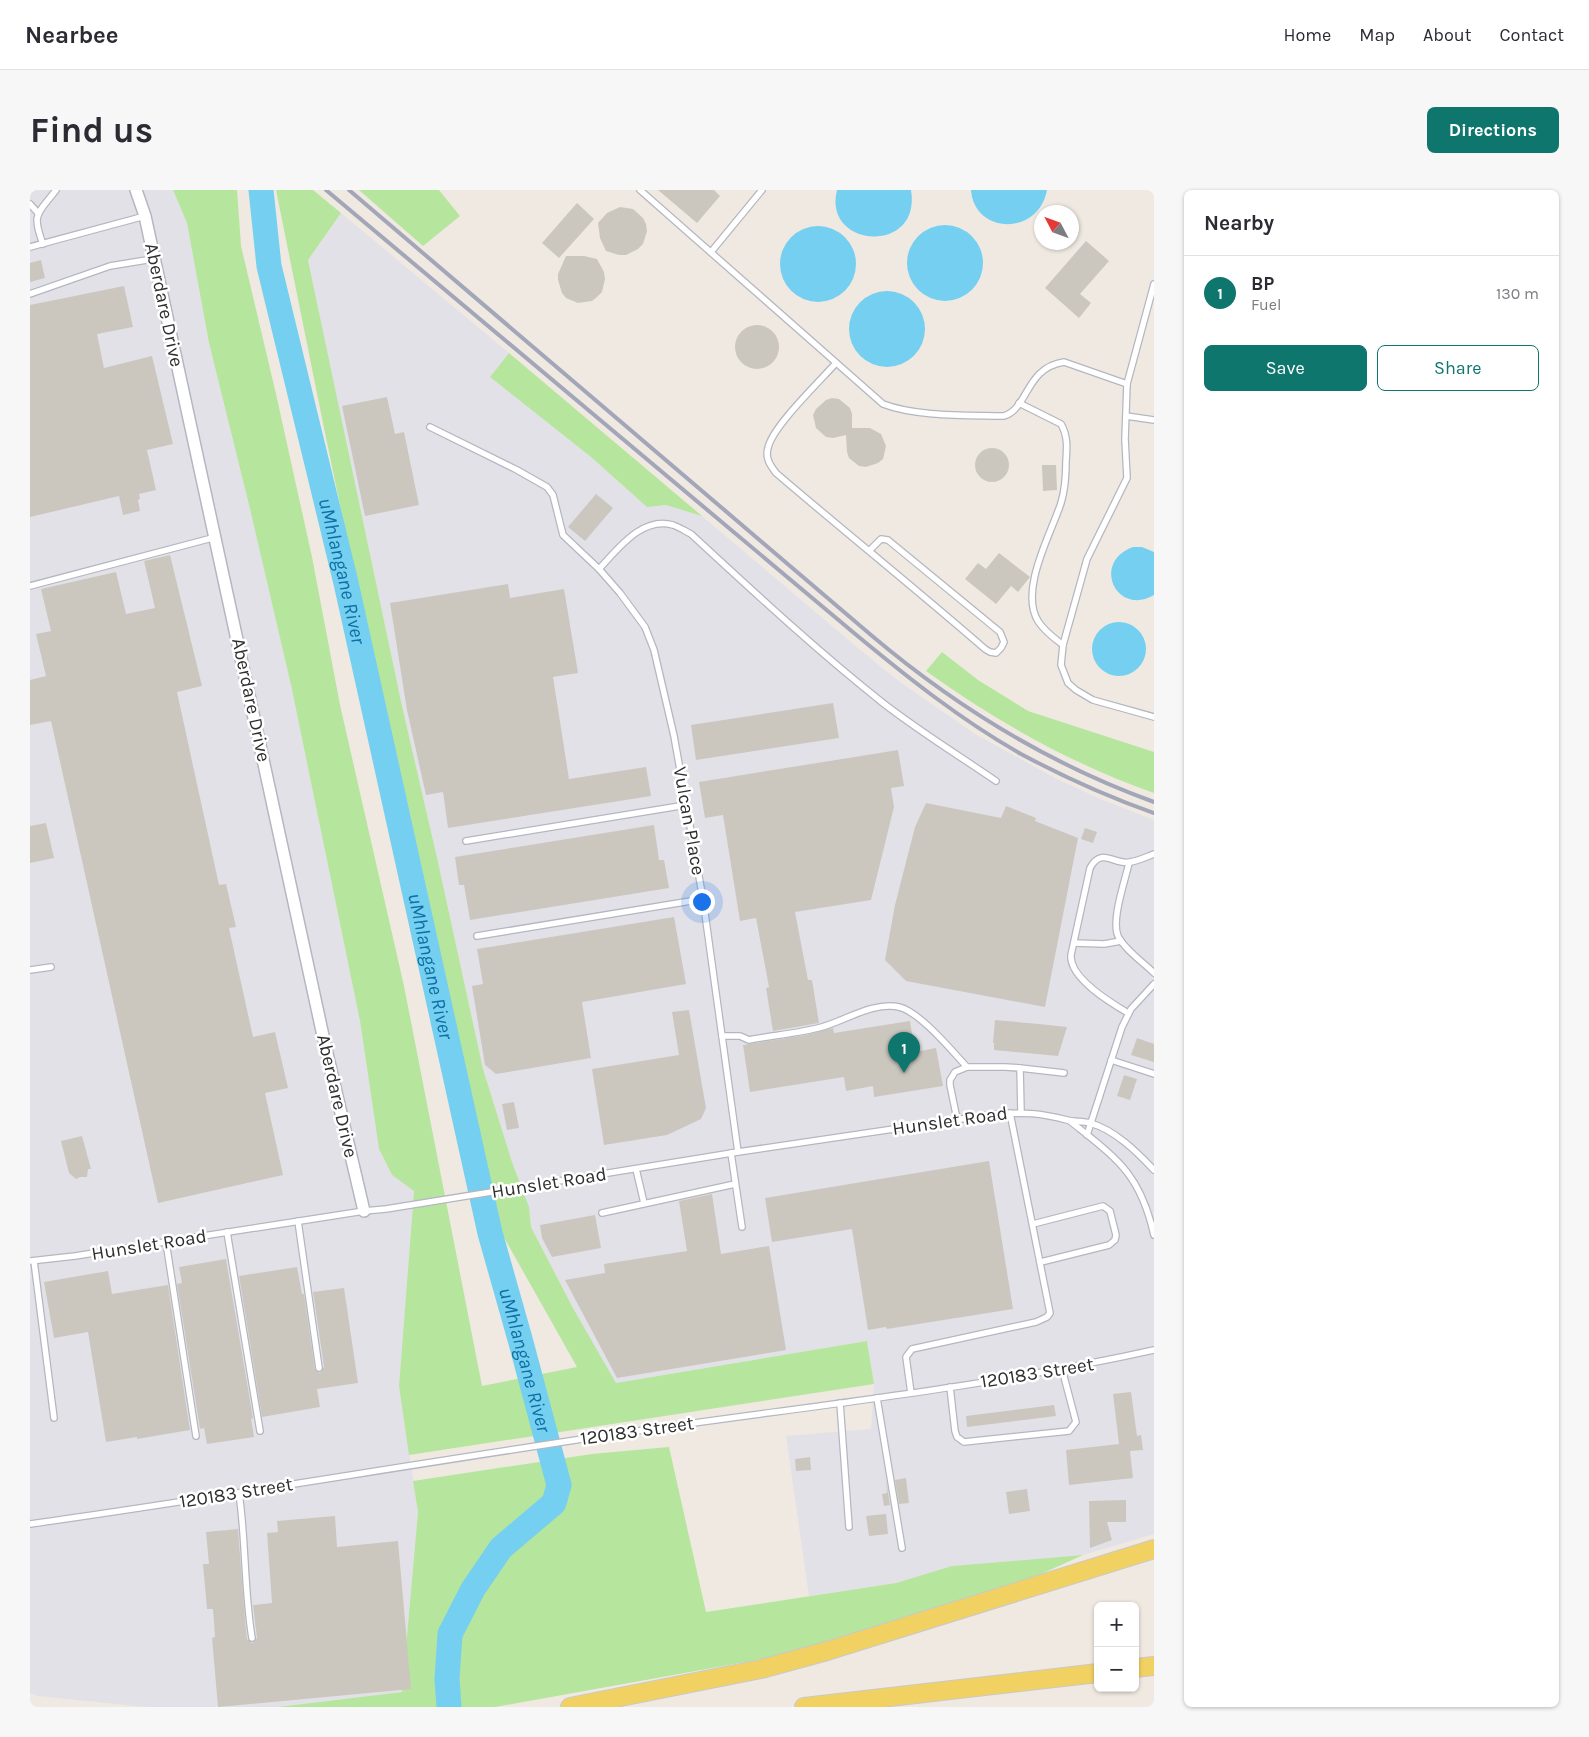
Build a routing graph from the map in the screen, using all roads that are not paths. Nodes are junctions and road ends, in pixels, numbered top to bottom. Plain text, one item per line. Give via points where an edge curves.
1 (56, 190) edge
2 (136, 190) edge
3 (640, 190) edge
4 (762, 190) edge
5 (30, 204) edge
6 (38, 213) junction
7 (145, 216) junction
8 (43, 244) junction
9 (30, 247) edge
10 (711, 252) junction
11 (153, 259) junction
12 (1154, 286) edge
13 (30, 294) edge
14 (836, 363) junction
15 (1127, 384) junction
16 (1019, 403) junction
17 (1126, 416) junction
18 (1154, 420) edge
19 (430, 428) dead end
20 (216, 537) junction
21 (869, 551) junction
22 (599, 569) junction
23 (30, 586) edge
24 (1063, 645) junction
25 (1154, 717) edge
26 (996, 781) dead end
27 (686, 805) junction
28 (466, 841) dead end
29 (1154, 854) edge
30 (1129, 863) junction
31 (703, 899) junction
32 (478, 936) dead end
33 (1121, 941) junction
34 (1074, 943) junction
35 (51, 967) dead end
36 (30, 970) edge
37 (1154, 973) edge
38 (1154, 984) edge
39 (1128, 1013) junction
40 (722, 1036) junction
41 (1111, 1060) junction
42 (967, 1068) junction
43 (1020, 1068) junction
44 (1064, 1073) dead end
45 (1154, 1074) edge
46 (1010, 1112) junction
47 (1021, 1112) junction
48 (957, 1119) junction
49 (1068, 1120) junction
50 (1090, 1123) junction
51 (1087, 1135) junction
52 (738, 1152) junction
53 (731, 1153) junction
54 (636, 1168) junction
55 (1154, 1170) edge
56 (736, 1184) junction
57 (644, 1203) junction
58 (364, 1211) junction
59 (602, 1214) dead end
60 (298, 1221) junction
61 (1033, 1224) junction
62 (742, 1226) dead end
63 (227, 1232) junction
64 (1154, 1235) edge
65 (166, 1242) junction
66 (32, 1261) edge
67 (1041, 1262) junction
68 (1154, 1350) edge
69 (319, 1368) dead end
70 (1062, 1369) junction
71 (950, 1387) junction
72 (911, 1393) junction
73 (877, 1398) junction
74 (840, 1403) junction
75 (54, 1418) dead end
76 (260, 1431) dead end
77 (196, 1436) dead end
78 (239, 1493) junction
79 (30, 1524) edge
80 (849, 1527) dead end
81 (902, 1548) dead end
82 (1154, 1549) edge
83 (252, 1638) dead end
84 (1154, 1666) edge
85 (1139, 1668) edge
86 (1094, 1673) edge
87 (570, 1707) edge
88 (804, 1707) edge

1 - 6 lane
2 - 7 street, Aberdare Drive
3 - 10 lane
4 - 10 lane
5 - 6 lane
6 - 8 lane via 37,224
7 - 8 lane
7 - 11 street, Aberdare Drive
8 - 9 lane
10 - 14 lane
11 - 13 lane via 110,266
11 - 20 street, Aberdare Drive
12 - 15 lane
14 - 16 lane via 875,398 893,408 1004,416 1016,410
14 - 21 lane via 778,428 771,438 767,456 776,473
15 - 16 lane via 1073,364 1054,363 1038,375
15 - 17 lane
16 - 24 lane via 1061,424 1067,439 1063,494 1033,586 1038,621
17 - 18 lane
17 - 24 lane via 1127,478 1088,559
19 - 22 lane, Vulcan Place via 547,487 553,495 563,535
20 - 23 lane
20 - 58 street, Aberdare Drive
21 - 21 lane via 880,539 888,540 1000,632 1004,642 1001,648 996,653 985,649
22 - 26 lane via 627,540 647,527 667,524 691,534 823,654 884,704
22 - 27 lane, Vulcan Place via 645,627 654,650 673,728
24 - 25 lane via 1061,665 1068,683 1076,690 1092,700
27 - 28 lane
27 - 31 lane, Vulcan Place
29 - 30 lane
30 - 33 lane via 1117,915 1116,930
30 - 34 lane via 1108,858 1093,862
31 - 32 lane
31 - 40 lane, Vulcan Place
33 - 34 lane
33 - 37 lane
34 - 39 lane via 1071,960 1077,972 1101,995
35 - 36 lane
38 - 39 lane
39 - 41 lane
40 - 42 lane via 754,1040 823,1027 886,1006 899,1006 918,1017
40 - 52 lane, Vulcan Place
41 - 45 lane
41 - 50 lane
42 - 43 lane
42 - 48 lane via 954,1072 950,1080
43 - 44 lane
43 - 47 lane
46 - 47 lane, Hunslet Road
46 - 48 lane, Hunslet Road
46 - 61 lane
47 - 49 lane, Hunslet Road via 1036,1112
48 - 52 lane, Hunslet Road
49 - 50 lane, Hunslet Road
49 - 51 lane, Hunslet Road
50 - 51 lane
50 - 55 lane, Hunslet Road via 1128,1145
51 - 64 lane, Hunslet Road via 1130,1175 1146,1204
52 - 53 lane, Hunslet Road
53 - 54 lane, Hunslet Road
53 - 56 lane
54 - 57 lane
54 - 58 lane, Hunslet Road
56 - 57 lane
56 - 62 lane
57 - 59 lane
58 - 60 lane, Hunslet Road
60 - 63 lane, Hunslet Road
60 - 69 lane
61 - 67 lane
61 - 67 lane via 1103,1206 1110,1211 1116,1236 1109,1244
63 - 65 lane, Hunslet Road
63 - 76 lane
65 - 66 lane, Hunslet Road
65 - 77 lane
66 - 75 lane
67 - 72 lane via 1048,1317 912,1349 906,1357
68 - 70 lane, 120183 Street
70 - 71 lane, 120183 Street
70 - 71 lane via 1076,1422 1069,1431 964,1442 955,1431
71 - 72 lane, 120183 Street
72 - 73 lane, 120183 Street
73 - 74 lane, 120183 Street
73 - 81 lane
74 - 78 lane, 120183 Street via 494,1452
74 - 80 lane
78 - 79 lane, 120183 Street
78 - 83 lane
82 - 87 main road via 761,1669
84 - 85 main road
86 - 88 main road

